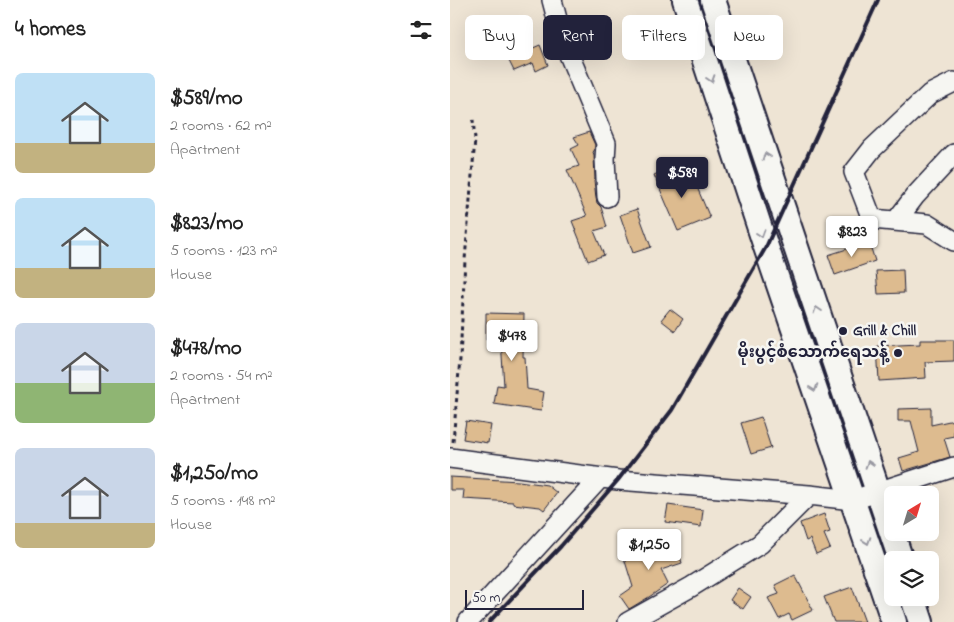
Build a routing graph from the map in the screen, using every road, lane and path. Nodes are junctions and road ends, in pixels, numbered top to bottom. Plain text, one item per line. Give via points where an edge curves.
1 (552, 0) edge
2 (685, 0) edge
3 (713, 0) edge
4 (954, 82) edge
5 (473, 120) dead end
6 (954, 154) edge
7 (607, 197) dead end
8 (896, 221) junction
9 (954, 241) edge
10 (451, 458) edge
11 (954, 467) edge
12 (600, 478) junction
13 (878, 492) junction
14 (809, 495) junction
15 (853, 500) junction
16 (898, 551) edge
17 (916, 606) edge
18 (468, 622) edge
19 (628, 622) edge
20 (894, 622) edge
21 (921, 622) edge

1 - 7 street via 562,38 606,143
2 -> 15 main road
13 -> 3 main road
4 - 8 street via 930,94 872,149 854,172 872,219
5 - 10 path via 475,139
6 - 8 street
8 - 9 street via 927,224
10 - 12 street
11 - 13 street
12 - 14 street
12 - 18 street
13 - 15 street
13 - 16 main road
14 - 15 street
14 - 19 street via 760,544
15 -> 20 main road
17 - 21 main road

